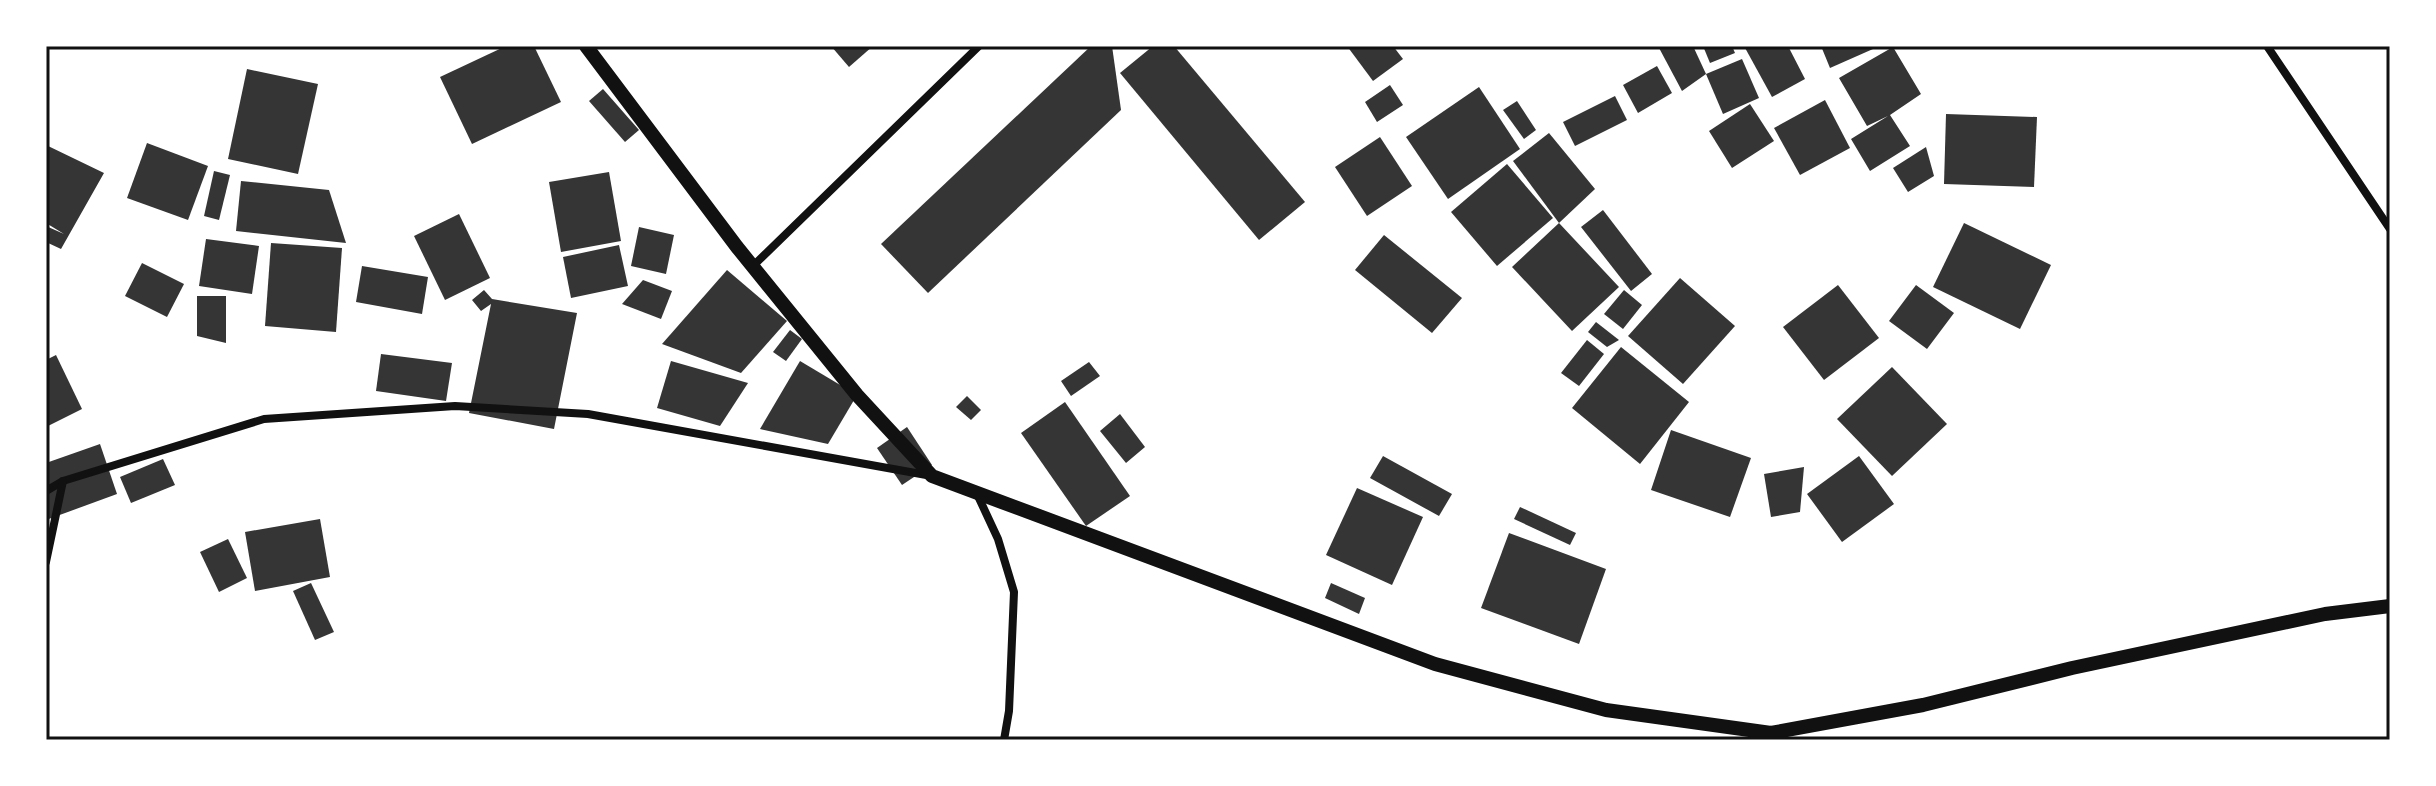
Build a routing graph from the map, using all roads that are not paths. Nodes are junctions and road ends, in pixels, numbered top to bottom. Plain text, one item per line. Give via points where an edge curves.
1 (586, 46) edge
2 (979, 46) edge
3 (2267, 46) edge
4 (2390, 229) edge
5 (753, 266) junction
6 (932, 476) junction
7 (63, 481) junction
8 (46, 491) edge
9 (978, 496) junction
10 (46, 562) edge
11 (2390, 606) edge
12 (1004, 740) edge

1 - 5 street
2 - 5 street
3 - 4 street
5 - 6 street via 857,395
6 - 7 street via 588,414 455,406 264,419
6 - 9 street
7 - 8 street
7 - 10 street
9 - 11 street via 1435,664 1606,710 1771,733 1923,705 2311,617
9 - 12 street via 1014,592

